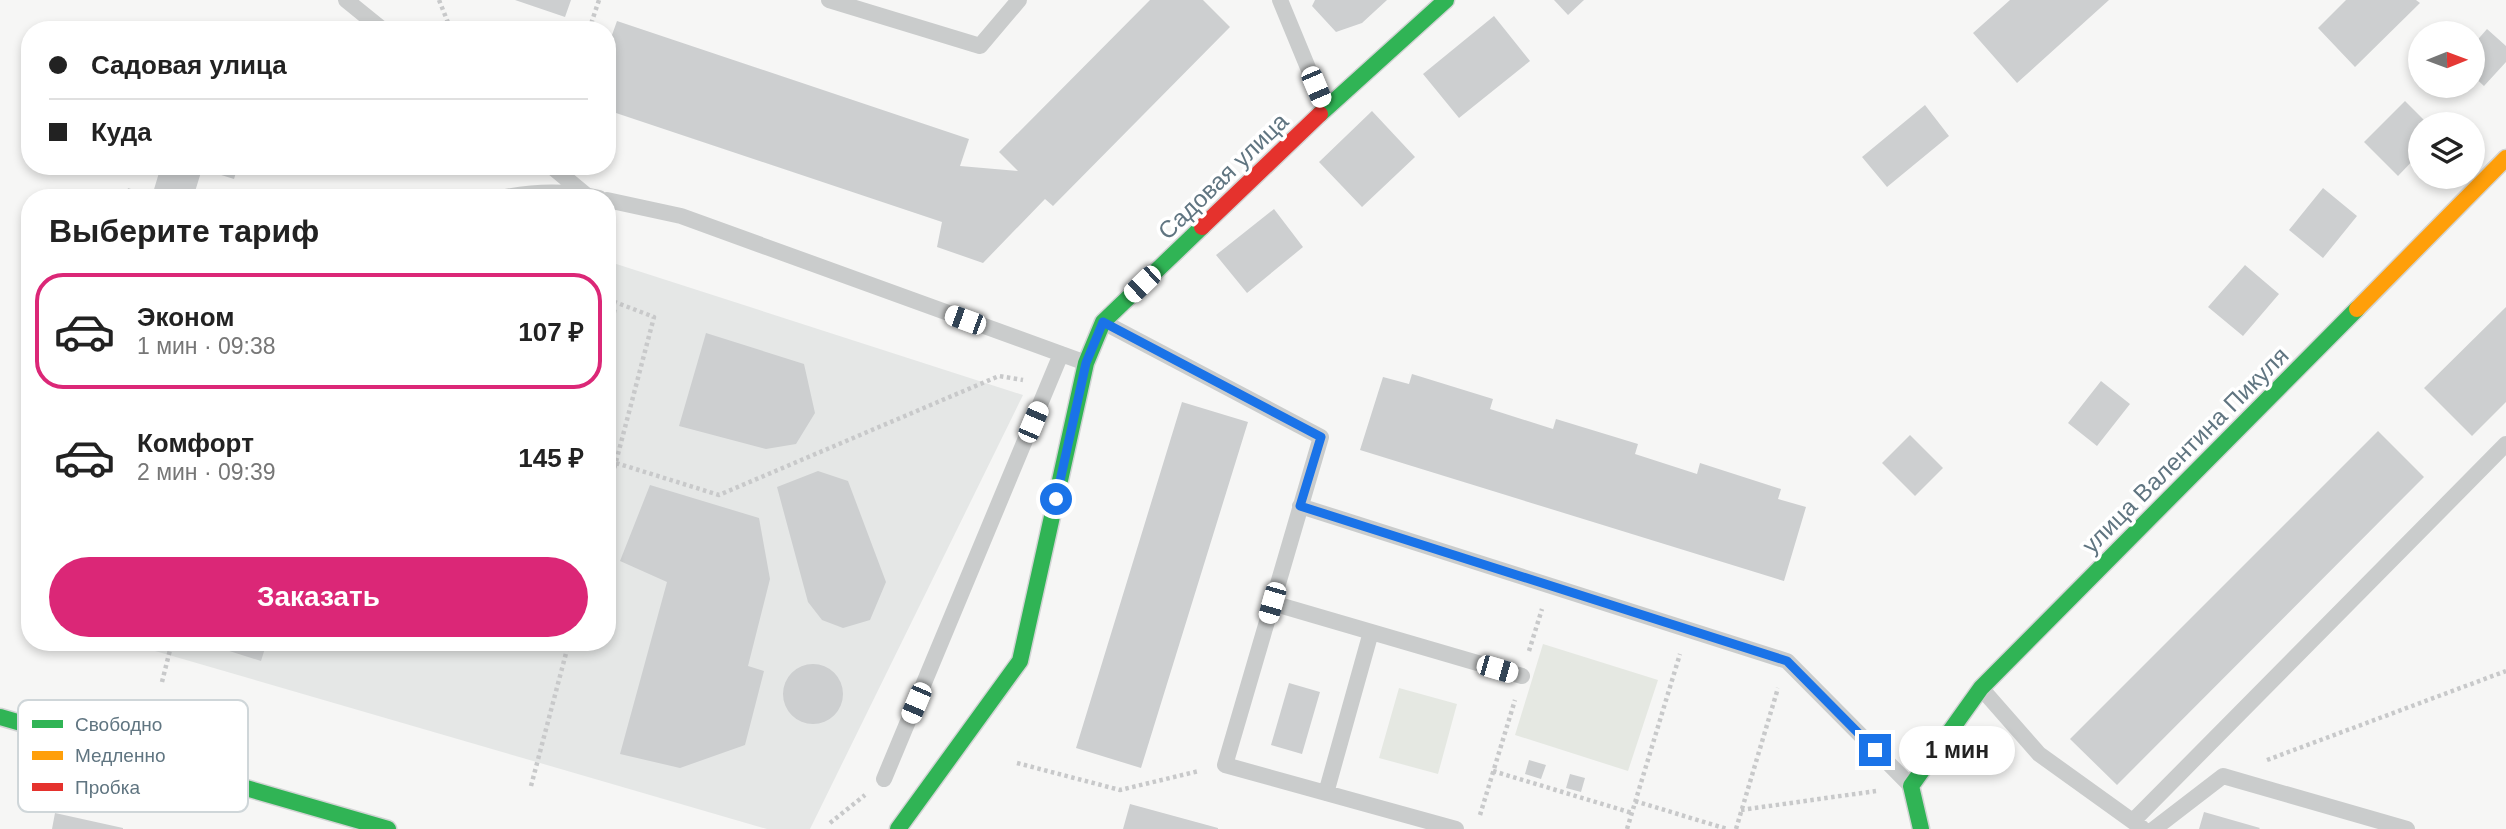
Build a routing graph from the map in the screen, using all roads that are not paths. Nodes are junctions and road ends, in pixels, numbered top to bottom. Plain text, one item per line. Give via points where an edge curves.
1 (346, 0) edge
2 (829, 0) edge
3 (1019, 0) edge
4 (1280, 0) edge
5 (1446, 0) edge
6 (372, 21) edge
7 (1325, 108) junction
8 (2506, 158) edge
9 (564, 175) edge
10 (583, 189) edge
11 (616, 202) edge
12 (1103, 322) junction
13 (1061, 354) junction
14 (1086, 363) junction
15 (2506, 444) edge
16 (1300, 506) junction
17 (1272, 603) junction
18 (1371, 632) junction
19 (1522, 676) road end
20 (1981, 688) junction
21 (0, 717) edge
22 (18, 722) edge
23 (884, 779) dead end
24 (1911, 786) junction
25 (248, 789) edge
26 (1326, 793) junction
27 (2139, 825) edge
28 (388, 829) edge
29 (898, 829) edge
30 (1456, 829) edge
31 (1921, 829) edge
32 (2154, 829) edge
33 (2407, 829) edge

1 - 6 lane
2 - 3 lane via 980,46
4 - 7 lane
5 - 7 street, Садовая улица
7 - 12 street, Садовая улица
8 - 20 street, улица Валентина Пикуля
9 - 10 lane
11 - 13 lane via 681,216
12 - 14 street, Садовая улица
12 - 16 lane via 1321,437
13 - 14 lane
13 - 23 lane
14 - 29 street, Садовая улица via 1020,661
15 - 27 lane
16 - 17 lane
16 - 24 lane via 1787,661
17 - 18 lane
17 - 26 lane via 1225,765
18 - 19 lane
18 - 26 lane
20 - 24 street, улица Валентина Пикуля
20 - 27 lane via 2039,754
21 - 22 street
24 - 31 street
25 - 28 street
26 - 30 lane
32 - 33 lane via 2223,776

